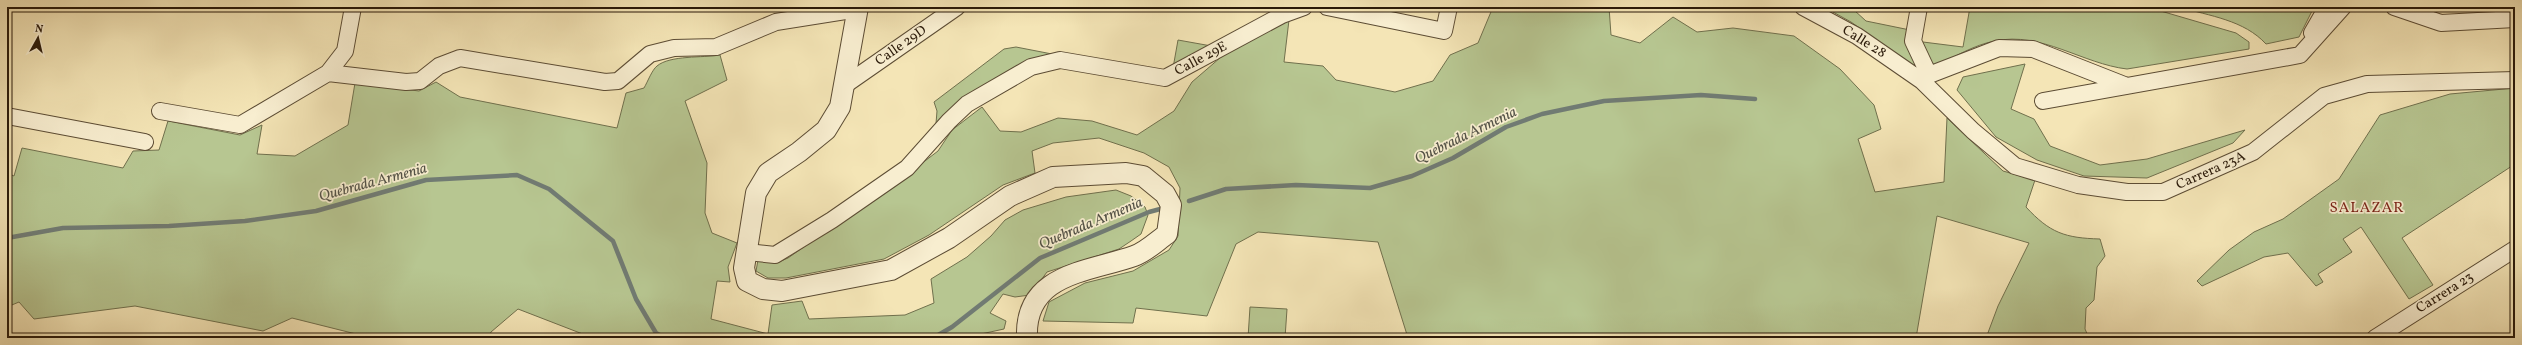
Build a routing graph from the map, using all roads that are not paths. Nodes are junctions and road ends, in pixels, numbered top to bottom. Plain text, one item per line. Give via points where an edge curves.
1 (353, 7) edge
2 (957, 7) edge
3 (1304, 7) edge
4 (1327, 7) edge
5 (1449, 7) edge
6 (1803, 7) edge
7 (1919, 7) edge
8 (2327, 7) edge
9 (2343, 7) edge
10 (2394, 7) edge
11 (858, 8) edge
12 (2515, 19) edge
13 (2300, 55) junction
14 (328, 73) junction
15 (1926, 78) junction
16 (2515, 80) edge
17 (845, 85) junction
18 (2127, 86) junction
19 (2044, 101) dead end
20 (160, 110) dead end
21 (7, 116) edge
22 (145, 142) dead end
23 (2515, 249) edge
24 (746, 252) junction
25 (1027, 338) edge
26 (2375, 338) edge

1 - 14 street via 344,51
2 - 17 street, Calle 29D
3 - 24 street, Calle 29E via 1165,78 1060,60 1031,67 968,104 948,121 907,168 832,220 774,254
4 - 5 street via 1444,31
6 - 15 street, Calle 28
7 - 15 street via 1913,40
8 - 13 street
9 - 13 street
10 - 12 street via 2441,23
11 - 14 street via 776,22 716,47 674,48 650,54 618,81 605,82 460,58 439,66 420,81 406,82
11 - 17 street
13 - 18 street
14 - 20 street via 240,125
15 - 16 street, Carrera 23A via 1973,131 2014,166 2078,185 2126,192 2163,192 2253,152 2324,96 2366,84
15 - 18 street via 1999,48 2034,49
17 - 24 street via 840,106 826,130 768,172 756,193
18 - 19 street
21 - 22 street
23 - 26 street, Carrera 23
24 - 25 street via 744,268 747,281 763,290 782,291 891,270 949,238 1010,196 1052,177 1126,173 1143,176 1165,194 1171,205 1167,234 1136,256 1076,272 1044,289 1032,307

